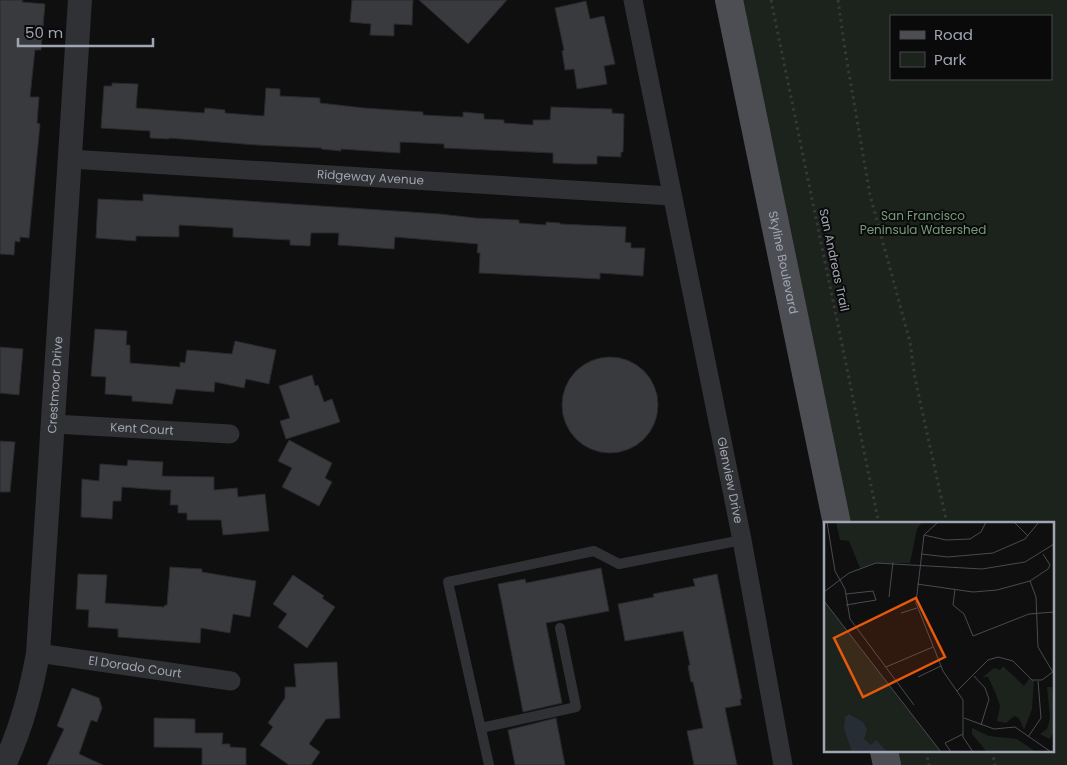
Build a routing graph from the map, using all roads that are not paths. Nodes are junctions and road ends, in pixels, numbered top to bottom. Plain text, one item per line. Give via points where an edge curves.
1 (80, 0) edge
2 (633, 0) edge
3 (729, 0) edge
4 (70, 159) junction
5 (672, 196) junction
6 (54, 424) junction
7 (230, 434) dead end
8 (837, 522) edge
9 (742, 540) junction
10 (560, 628) dead end
11 (38, 653) junction
12 (231, 681) dead end
13 (480, 728) junction
14 (884, 752) edge
15 (4, 765) edge
16 (490, 765) edge
17 (783, 765) edge
18 (887, 765) edge

1 - 4 street, Crestmoor Drive
2 - 5 street
3 - 8 main road, Skyline Boulevard
4 - 5 street, Ridgeway Avenue
4 - 6 street, Crestmoor Drive
5 - 9 street, Glenview Drive
6 - 7 street, Kent Court
6 - 11 street, Crestmoor Drive
9 - 13 lane via 619,564 594,551 448,582
9 - 17 street, Glenview Drive
10 - 13 lane via 576,707
11 - 12 street, El Dorado Court
11 - 15 street, Crestmoor Drive via 33,683
13 - 16 lane
14 - 18 main road

